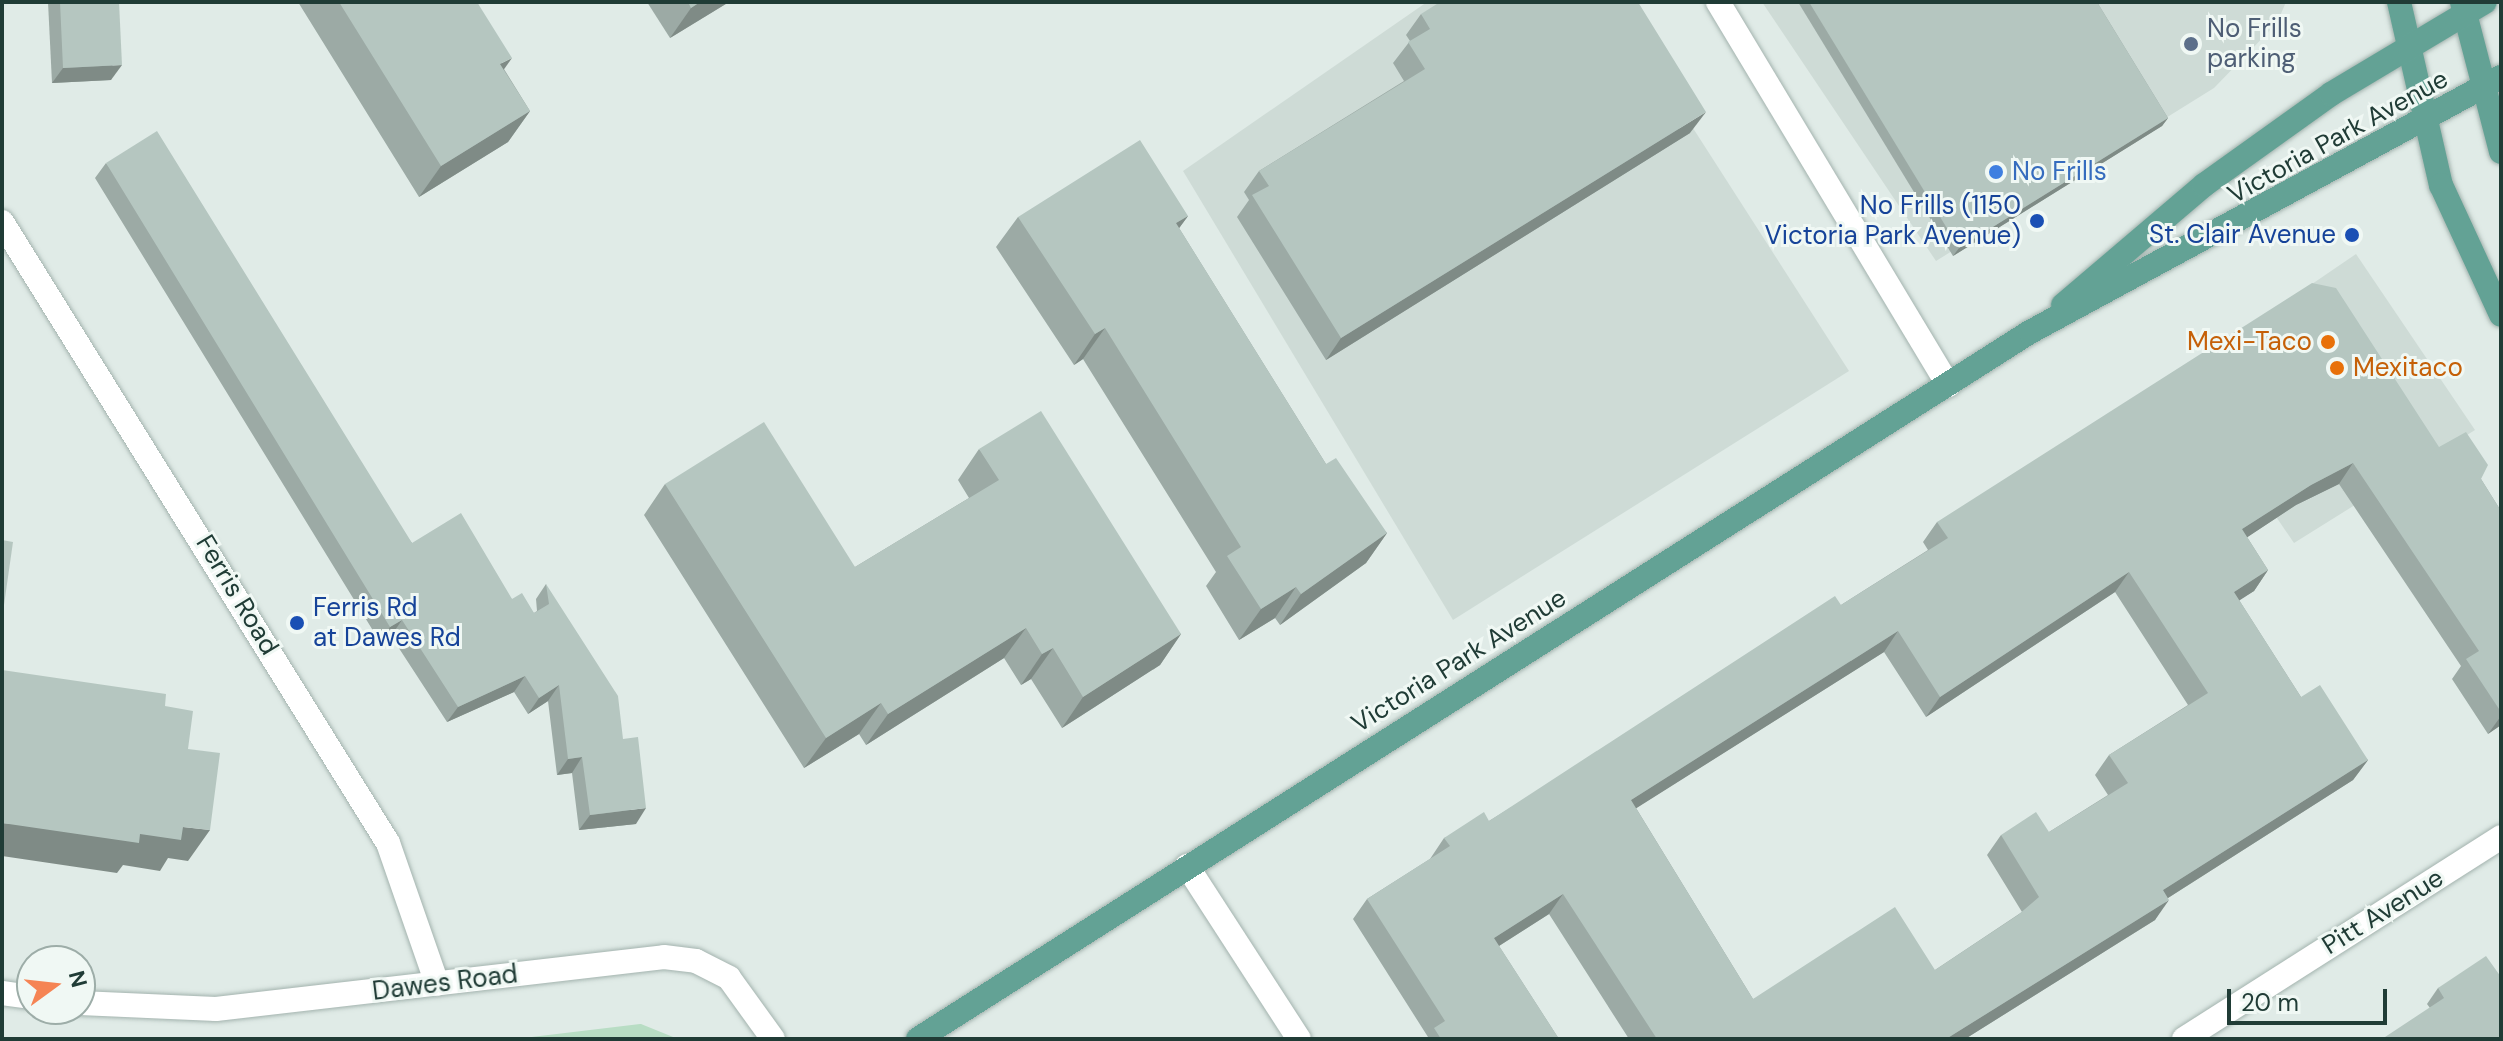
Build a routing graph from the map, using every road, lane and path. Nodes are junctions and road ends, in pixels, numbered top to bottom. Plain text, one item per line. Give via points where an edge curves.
1 (1718, 2) edge
2 (2399, 2) edge
3 (2470, 6) edge
4 (2407, 47) junction
5 (2492, 83) edge
6 (2424, 123) junction
7 (2501, 152) edge
8 (2, 222) edge
9 (2501, 315) edge
10 (2030, 332) junction
11 (1948, 385) junction
12 (2501, 837) edge
13 (1187, 866) junction
14 (437, 984) junction
15 (96, 1004) edge
16 (773, 1039) edge
17 (918, 1039) edge
18 (1299, 1039) edge
19 (2184, 1039) edge

1 - 11 street
2 - 4 main road
3 - 4 main road, Victoria Park Avenue
3 - 5 main road
4 - 6 main road
4 - 10 main road, Victoria Park Avenue via 2204,185
5 - 6 main road, Victoria Park Avenue
5 - 7 main road
6 - 9 main road via 2441,185
6 - 10 main road, Victoria Park Avenue
8 - 14 street, Ferris Road via 388,843
10 - 11 main road, Victoria Park Avenue
11 - 13 main road, Victoria Park Avenue
12 - 19 street, Pitt Avenue
13 - 17 main road, Victoria Park Avenue
13 - 18 street
14 - 15 street, Dawes Road via 216,1009
14 - 16 street, Dawes Road via 639,958 686,959 714,968 743,990

